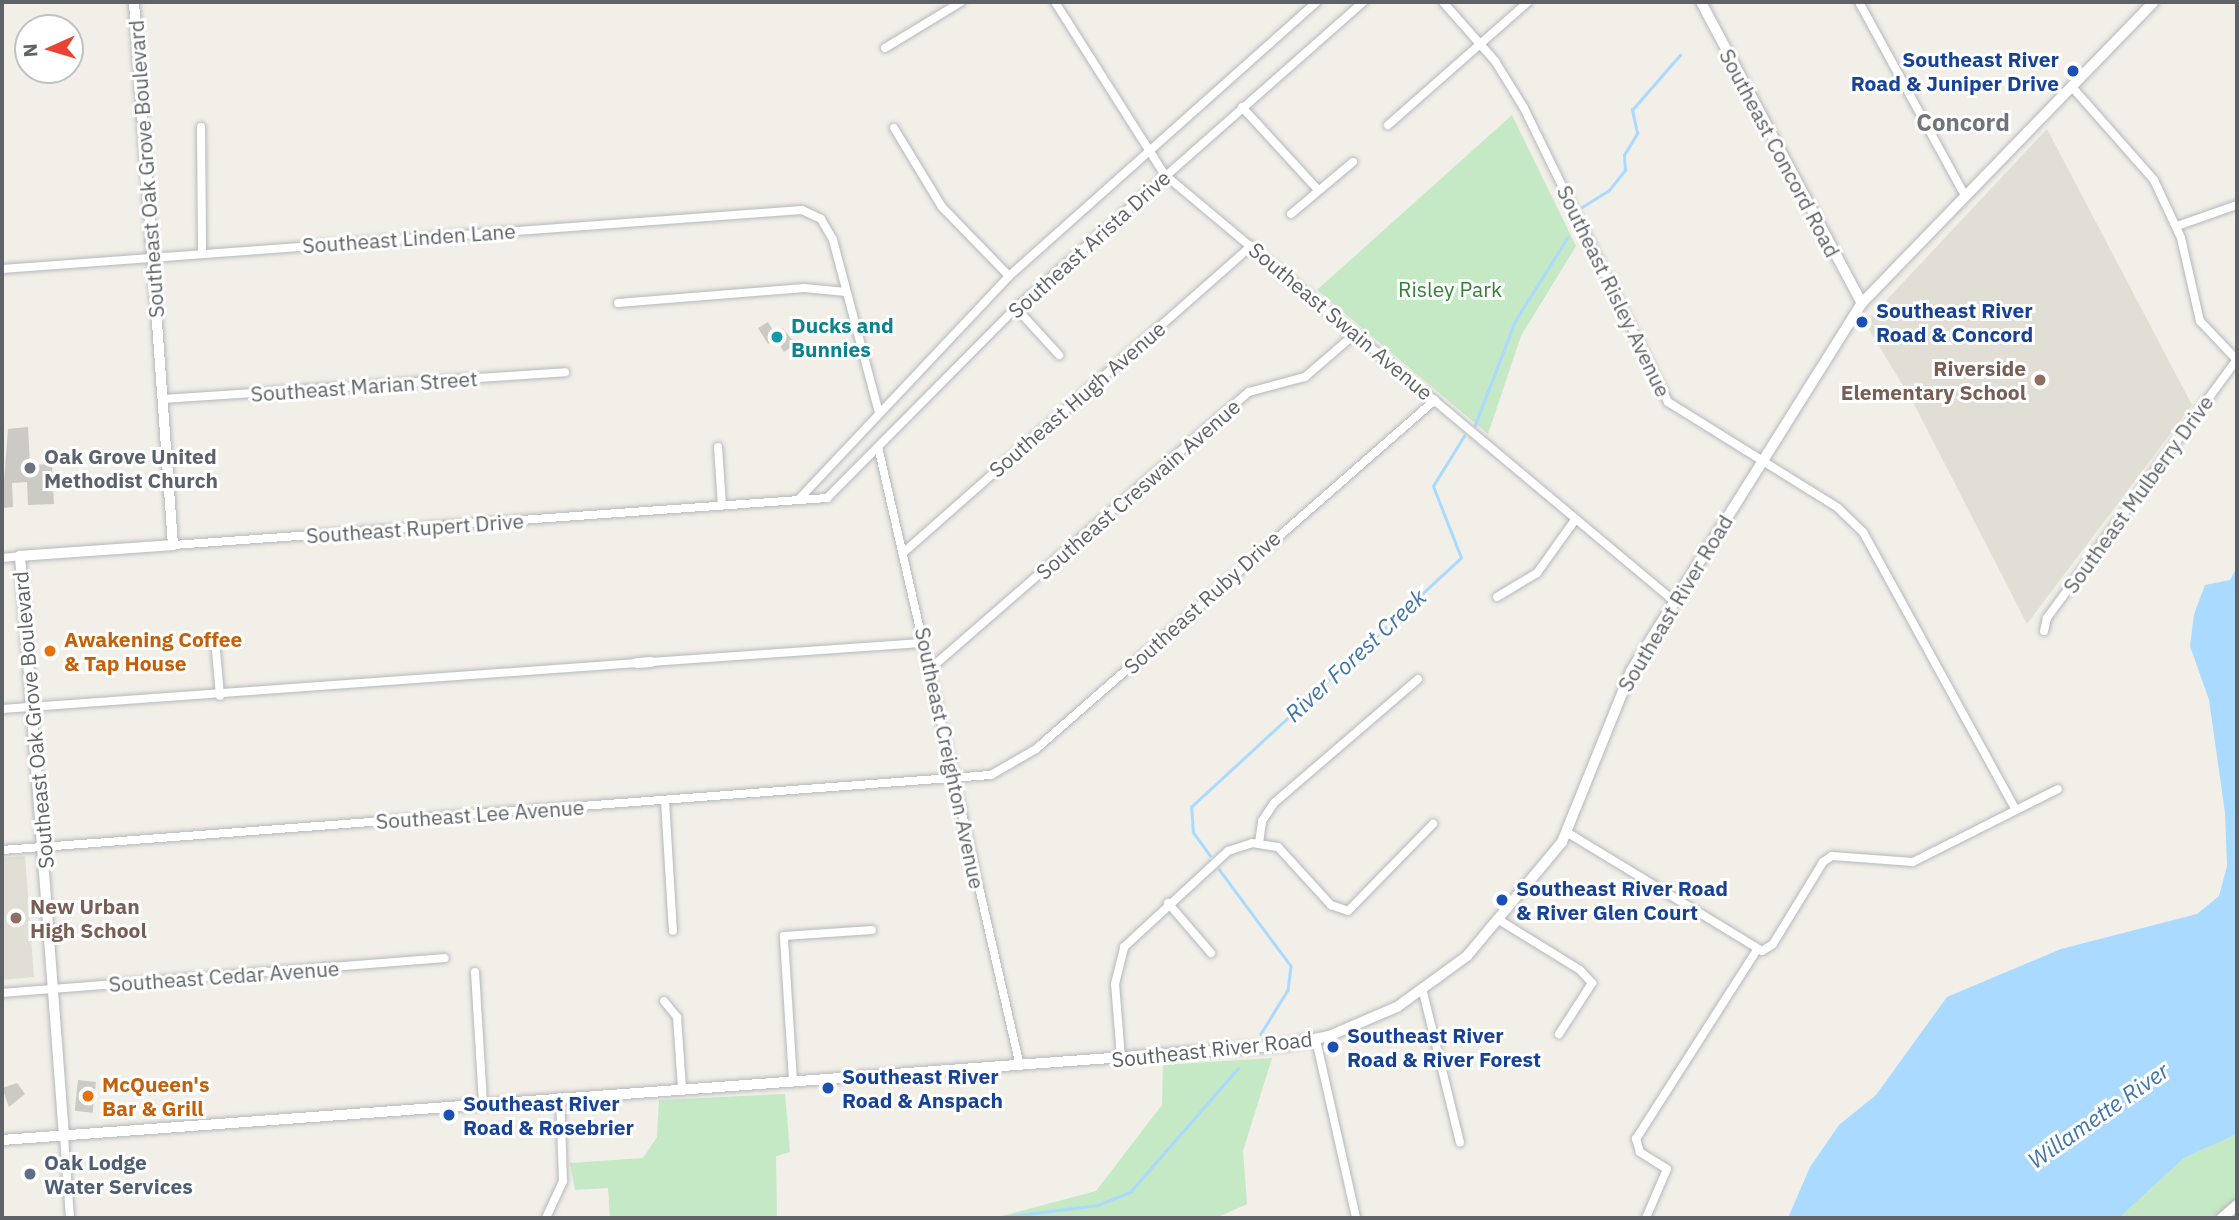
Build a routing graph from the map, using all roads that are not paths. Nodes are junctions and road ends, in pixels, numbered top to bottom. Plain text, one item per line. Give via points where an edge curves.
1 (134, 2) edge
2 (961, 2) edge
3 (1055, 2) edge
4 (1317, 2) edge
5 (1363, 2) edge
6 (1443, 2) edge
7 (1528, 2) edge
8 (1700, 2) edge
9 (1859, 2) edge
10 (2154, 2) edge
11 (1480, 44) junction
12 (885, 48) dead end
13 (2072, 87) junction
14 (1242, 107) junction
15 (1388, 125) dead end
16 (201, 127) dead end
17 (894, 128) dead end
18 (1147, 152) junction
19 (1353, 162) dead end
20 (1165, 175) junction
21 (1318, 190) junction
22 (1965, 196) junction
23 (2237, 205) edge
24 (1291, 214) dead end
25 (2177, 226) junction
26 (1251, 246) junction
27 (202, 253) junction
28 (152, 256) junction
29 (2, 269) edge
30 (1009, 276) junction
31 (846, 292) junction
32 (618, 303) dead end
33 (1862, 303) junction
34 (1016, 307) junction
35 (1356, 333) junction
36 (1059, 355) dead end
37 (2237, 359) edge
38 (565, 372) dead end
39 (163, 399) junction
40 (1435, 400) junction
41 (878, 409) junction
42 (719, 447) dead end
43 (879, 451) junction
44 (1760, 462) junction
45 (827, 498) joint
46 (799, 499) junction
47 (722, 505) junction
48 (1575, 520) junction
49 (173, 545) junction
50 (904, 552) junction
51 (20, 556) junction
52 (2, 558) edge
53 (1497, 597) dead end
54 (1674, 601) junction
55 (2044, 631) dead end
56 (215, 639) dead end
57 (924, 643) junction
58 (652, 662) joint
59 (637, 663) joint
60 (931, 668) junction
61 (1418, 679) dead end
62 (220, 696) junction
63 (32, 707) junction
64 (2, 709) edge
65 (958, 779) junction
66 (2058, 789) dead end
67 (665, 802) junction
68 (2015, 809) junction
69 (1433, 824) dead end
70 (1567, 833) junction
71 (1259, 843) junction
72 (43, 846) junction
73 (2, 850) edge
74 (1168, 903) junction
75 (1499, 920) junction
76 (872, 930) dead end
77 (673, 932) dead end
78 (1756, 951) junction
79 (1211, 953) dead end
80 (445, 958) dead end
81 (475, 972) dead end
82 (54, 989) junction
83 (1423, 992) junction
84 (2, 993) edge
85 (664, 1001) dead end
86 (1559, 1034) dead end
87 (1316, 1040) junction
88 (1121, 1058) junction
89 (1020, 1066) junction
90 (793, 1081) junction
91 (682, 1088) junction
92 (560, 1097) junction
93 (483, 1103) junction
94 (64, 1136) junction
95 (2, 1140) edge
96 (1460, 1143) dead end
97 (2237, 1205) edge
98 (70, 1218) edge
99 (547, 1218) edge
100 (1356, 1218) edge
101 (1646, 1218) edge
102 (2222, 1218) edge

1 - 28 street, Southeast Oak Grove Boulevard
2 - 12 street
3 - 18 street, Southeast Swain Avenue
4 - 18 street, Southeast Arista Drive
5 - 14 street, Southeast Arista Drive
6 - 11 street, Southeast Risley Avenue
7 - 11 street
8 - 33 street, Southeast Concord Road
9 - 22 street
10 - 13 street, Southeast River Road
11 - 15 street
11 - 44 street, Southeast Risley Avenue via 1524,108 1660,391 1696,424
13 - 22 street, Southeast River Road
13 - 25 street via 2137,157
14 - 20 street, Southeast Arista Drive
14 - 21 street
16 - 27 street
17 - 30 street via 942,207
18 - 20 street, Southeast Swain Avenue
18 - 30 street, Southeast Arista Drive
19 - 21 street
20 - 26 street, Southeast Swain Avenue
20 - 34 street, Southeast Arista Drive
21 - 24 street
22 - 33 street, Southeast River Road
23 - 25 street
25 - 37 street via 2196,313 2209,335
26 - 35 street, Southeast Swain Avenue
26 - 50 street, Southeast Hugh Avenue
27 - 28 street, Southeast Linden Lane
27 - 31 street, Southeast Linden Lane via 802,210 815,214 833,240
28 - 29 street, Southeast Linden Lane
28 - 39 street, Southeast Oak Grove Boulevard
30 - 41 street, Southeast Arista Drive
31 - 32 street via 804,288
31 - 41 street
33 - 44 street, Southeast River Road
34 - 36 street
34 - 43 street, Southeast Arista Drive
35 - 40 street, Southeast Swain Avenue
35 - 60 street, Southeast Creswain Avenue via 1305,377 1249,392
37 - 55 street, Southeast Mulberry Drive via 2047,618
38 - 39 street, Southeast Marian Street
39 - 49 street, Southeast Oak Grove Boulevard
40 - 48 street, Southeast Swain Avenue
40 - 65 street, Southeast Ruby Drive via 1036,749 991,775
41 - 46 street, Southeast Arista Drive
42 - 47 street
43 - 45 street, Southeast Arista Drive
43 - 50 street, Southeast Creighton Avenue
44 - 54 street, Southeast River Road
44 - 68 street, Southeast Risley Avenue via 1838,508 1874,546
45 - 46 street, Southeast Rupert Drive
46 - 47 street, Southeast Rupert Drive
47 - 49 street, Southeast Rupert Drive
48 - 53 street via 1537,573
48 - 54 street, Southeast Swain Avenue
49 - 51 street, Southeast Rupert Drive
50 - 57 street, Southeast Creighton Avenue
51 - 52 street, Southeast Rupert Drive
51 - 63 street, Southeast Oak Grove Boulevard
54 - 70 street, Southeast River Road via 1623,688
56 - 62 street
57 - 58 street
57 - 60 street, Southeast Creighton Avenue
58 - 59 street
59 - 62 street
60 - 65 street, Southeast Creighton Avenue
61 - 71 street via 1273,803 1262,821
62 - 63 street
63 - 64 street
63 - 72 street, Southeast Oak Grove Boulevard
65 - 67 street, Southeast Lee Avenue
65 - 89 street, Southeast Creighton Avenue
66 - 68 street
67 - 72 street, Southeast Lee Avenue
67 - 77 street
68 - 78 street via 1913,862 1832,856 1823,862 1773,944
69 - 71 street via 1357,904 1339,912 1292,856
70 - 75 street, Southeast River Road
70 - 78 street
71 - 74 street via 1228,851
72 - 73 street, Southeast Lee Avenue
72 - 82 street, Southeast Oak Grove Boulevard
74 - 79 street
74 - 88 street via 1132,935 1118,961
75 - 83 street, Southeast River Road via 1455,968
75 - 86 street via 1580,970 1592,983
76 - 90 street via 784,936
78 - 101 street via 1636,1139 1640,1152 1667,1169
80 - 82 street, Southeast Cedar Avenue
81 - 93 street
82 - 84 street, Southeast Cedar Avenue
82 - 94 street, Southeast Oak Grove Boulevard
83 - 87 street, Southeast River Road
83 - 96 street
85 - 91 street via 677,1017
87 - 88 street, Southeast River Road
87 - 100 street
88 - 89 street, Southeast River Road
89 - 90 street, Southeast River Road
90 - 91 street, Southeast River Road
91 - 92 street, Southeast River Road
92 - 93 street, Southeast River Road
92 - 99 street via 563,1181
93 - 94 street, Southeast River Road
94 - 95 street, Southeast River Road
94 - 98 street, Southeast Oak Grove Boulevard
97 - 102 street

